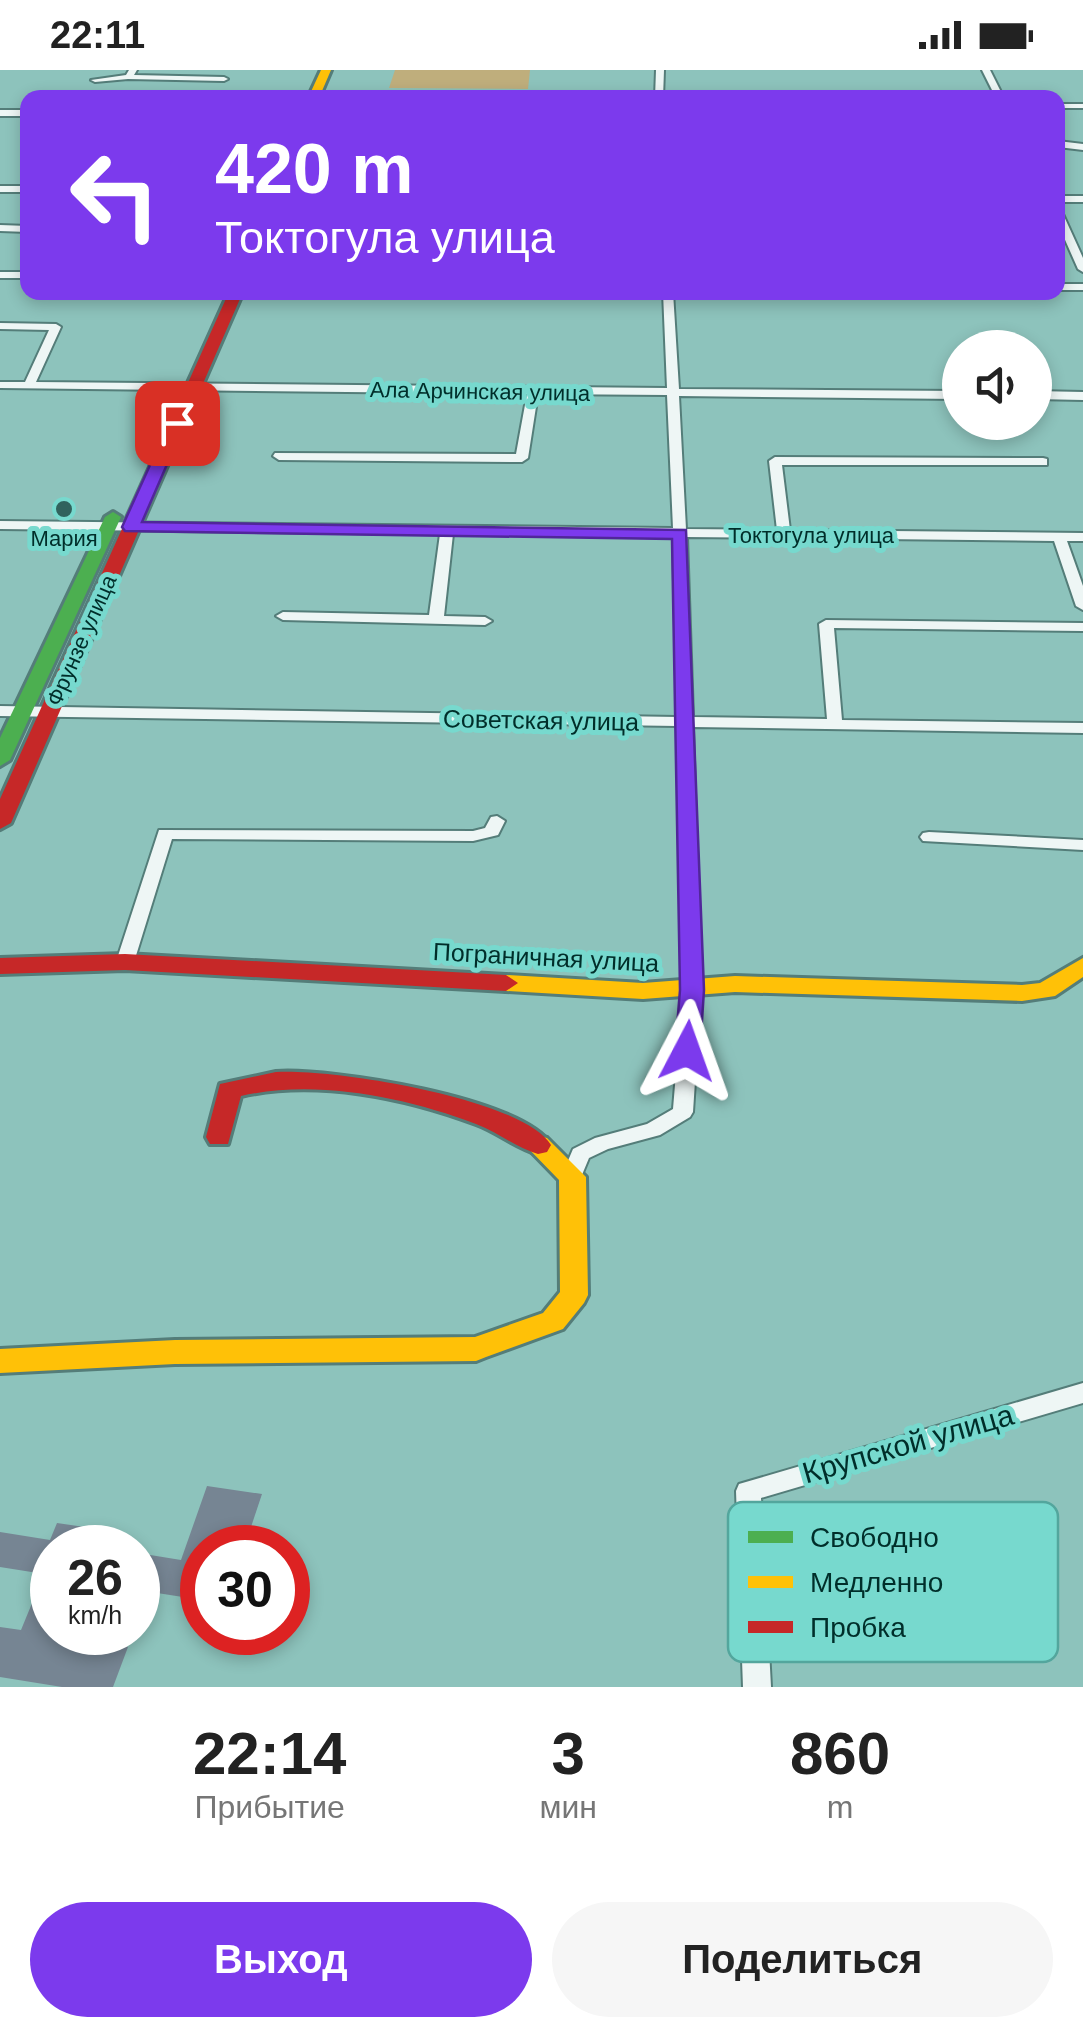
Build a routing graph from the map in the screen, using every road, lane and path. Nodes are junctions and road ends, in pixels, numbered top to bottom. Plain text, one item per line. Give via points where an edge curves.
1 (131, 74) edge
2 (224, 79) dead end
3 (95, 80) dead end
4 (1065, 229) edge
5 (1083, 268) edge
6 (216, 300) edge
7 (232, 300) edge
8 (668, 300) edge
9 (0, 326) edge
10 (0, 385) edge
11 (29, 385) junction
12 (182, 388) junction
13 (533, 392) junction
14 (674, 392) junction
15 (942, 395) edge
16 (1052, 396) edge
17 (1083, 396) edge
18 (279, 456) dead end
19 (1043, 462) dead end
20 (0, 526) edge
21 (120, 527) junction
22 (447, 532) junction
23 (680, 534) junction
24 (784, 535) junction
25 (1059, 537) junction
26 (1083, 537) edge
27 (1083, 606) edge
28 (283, 616) dead end
29 (436, 620) junction
30 (486, 621) dead end
31 (1083, 627) edge
32 (11, 711) edge
33 (49, 712) junction
34 (685, 722) junction
35 (835, 724) junction
36 (1083, 728) edge
37 (0, 760) edge
38 (497, 820) dead end
39 (0, 822) edge
40 (929, 837) dead end
41 (1083, 845) edge
42 (125, 962) junction
43 (0, 966) edge
44 (1083, 966) edge
45 (692, 990) junction
46 (219, 1137) dead end
47 (572, 1177) junction
48 (0, 1361) edge
49 (1083, 1394) edge
50 (749, 1502) edge
51 (756, 1662) edge
52 (757, 1687) edge

1 - 2 street
1 - 3 street
4 - 5 street
6 - 12 main road, Фрунзе улица
7 - 12 main road, Фрунзе улица
8 - 14 street
9 - 11 street via 56,327
10 - 11 street, Ала Арчинская улица
11 - 12 street, Ала Арчинская улица
12 - 13 street, Ала Арчинская улица
12 - 21 main road, Фрунзе улица
13 - 14 street, Ала Арчинская улица
13 - 18 street via 522,458
14 - 15 street, Ала Арчинская улица
14 - 23 street
16 - 17 street
19 - 24 street via 775,461
20 - 21 street, Токтогула улица
21 - 22 street, Токтогула улица
21 - 32 main road, Фрунзе улица
21 - 33 main road, Фрунзе улица
22 - 23 street, Токтогула улица
22 - 29 street
23 - 24 street, Токтогула улица
23 - 34 street
24 - 25 street, Токтогула улица
25 - 26 street, Токтогула улица
25 - 27 street
28 - 29 street
29 - 30 street
31 - 35 street via 826,624
32 - 33 street, Советская улица
32 - 37 main road, Фрунзе улица
33 - 34 street, Советская улица
33 - 39 main road, Фрунзе улица
34 - 35 street, Советская улица
34 - 45 street
35 - 36 street, Советская улица
38 - 42 street via 492,831 472,836 165,834
40 - 41 street
42 - 43 main road, Пограничная улица
42 - 45 main road, Пограничная улица
44 - 45 main road, Пограничная улица via 1046,990 1022,994 735,984
45 - 47 street via 683,1112 653,1130 580,1154
46 - 47 main road via 230,1090 297,1079 351,1084 491,1118 521,1131
47 - 48 main road via 574,1295 553,1321 476,1349
49 - 50 street, Крупской улица via 748,1491
51 - 52 street, Крупской улица

